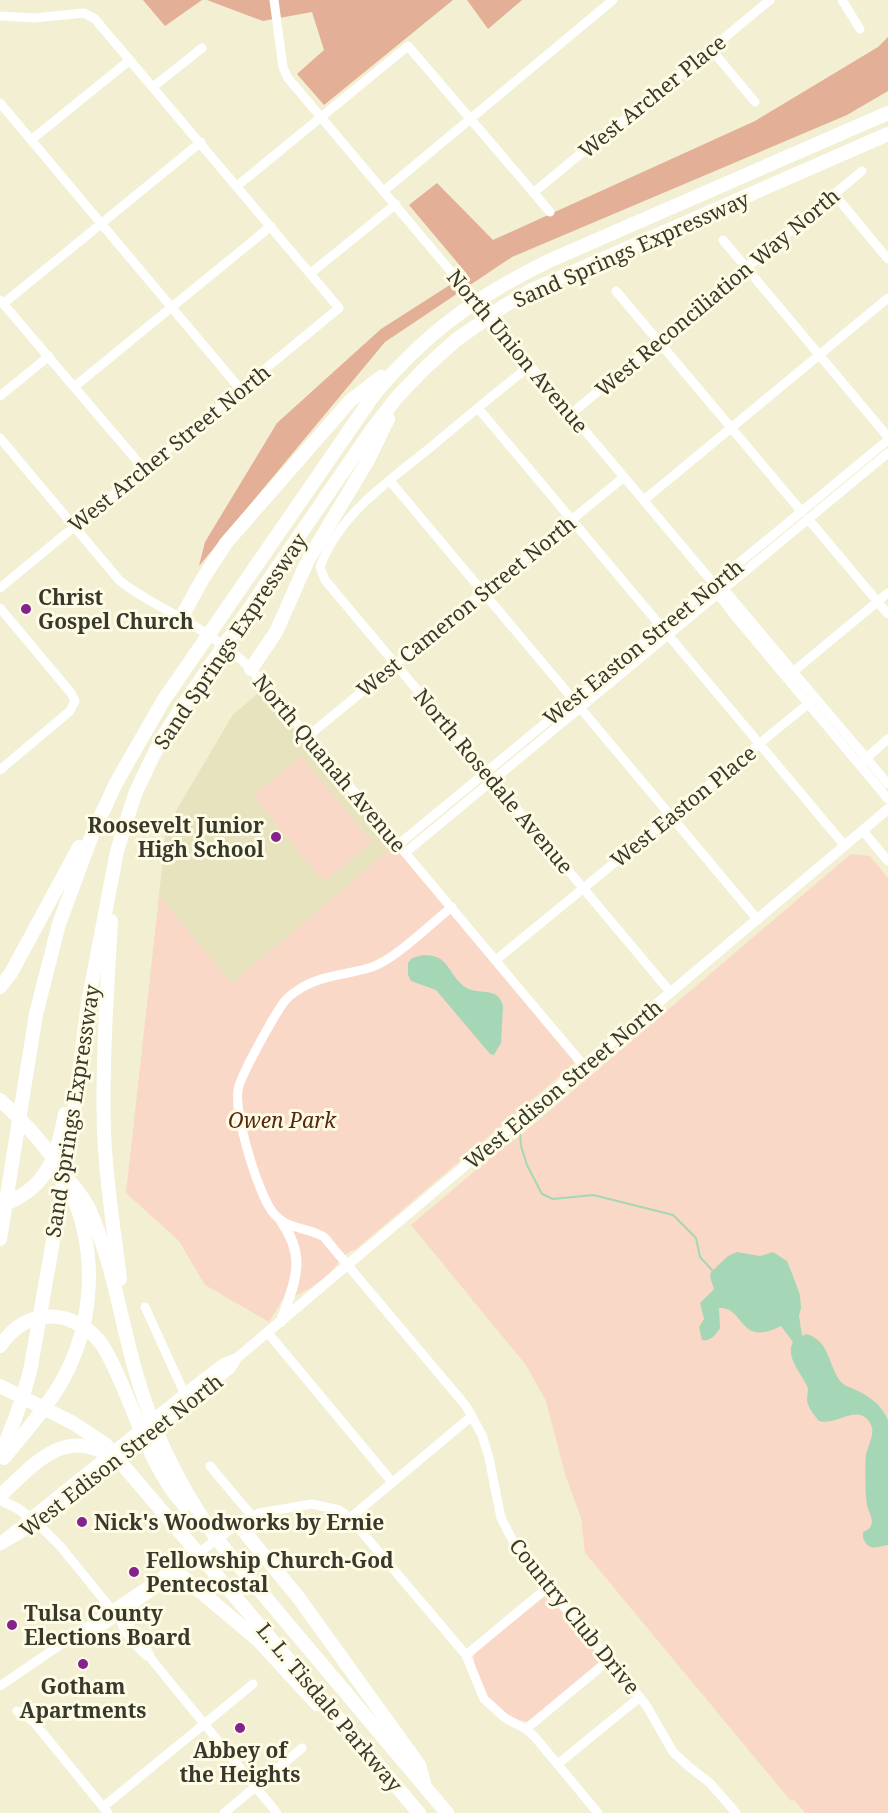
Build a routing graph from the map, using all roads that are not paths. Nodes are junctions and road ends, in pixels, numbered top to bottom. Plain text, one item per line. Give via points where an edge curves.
1 (274, 0) edge
2 (613, 0) edge
3 (771, 0) edge
4 (842, 0) edge
5 (0, 16) edge
6 (860, 29) dead end
7 (202, 48) dead end
8 (711, 49) junction
9 (130, 60) junction
10 (153, 87) junction
11 (755, 102) dead end
12 (0, 103) edge
13 (888, 112) edge
14 (322, 117) junction
15 (470, 118) junction
16 (888, 135) edge
17 (31, 140) junction
18 (201, 142) junction
19 (862, 171) dead end
20 (237, 186) junction
21 (385, 190) junction
22 (533, 192) junction
23 (834, 194) junction
24 (396, 204) junction
25 (550, 212) dead end
26 (101, 224) junction
27 (271, 226) junction
28 (723, 240) dead end
29 (888, 259) edge
30 (747, 268) junction
31 (311, 273) junction
32 (616, 291) dead end
33 (888, 298) edge
34 (2, 302) edge
35 (172, 307) junction
36 (659, 342) junction
37 (411, 354) junction
38 (819, 354) junction
39 (49, 356) junction
40 (530, 366) junction
41 (74, 387) junction
42 (241, 390) junction
43 (0, 396) edge
44 (398, 396) junction
45 (478, 408) junction
46 (571, 414) junction
47 (732, 428) junction
48 (0, 438) edge
49 (888, 438) edge
50 (888, 453) edge
51 (144, 469) junction
52 (624, 477) junction
53 (390, 481) junction
54 (644, 500) junction
55 (811, 505) junction
56 (817, 513) junction
57 (798, 515) junction
58 (572, 520) junction
59 (805, 523) junction
60 (74, 526) junction
61 (714, 584) junction
62 (0, 588) edge
63 (721, 592) junction
64 (484, 593) junction
65 (888, 593) edge
66 (878, 602) junction
67 (0, 608) edge
68 (888, 614) edge
69 (181, 618) junction
70 (662, 628) junction
71 (669, 636) junction
72 (396, 664) junction
73 (251, 669) junction
74 (790, 674) junction
75 (812, 701) junction
76 (577, 704) junction
77 (308, 736) junction
78 (888, 739) edge
79 (759, 744) junction
80 (867, 758) junction
81 (858, 764) junction
82 (0, 770) edge
83 (486, 772) junction
84 (493, 780) junction
85 (116, 783) junction
86 (888, 784) edge
87 (888, 799) edge
88 (888, 809) edge
89 (671, 816) junction
90 (863, 831) junction
91 (399, 844) junction
92 (844, 846) junction
93 (406, 852) junction
94 (888, 861) edge
95 (114, 866) junction
96 (583, 887) junction
97 (452, 907) junction
98 (758, 920) junction
99 (496, 960) junction
100 (0, 987) edge
101 (671, 993) junction
102 (88, 1003) junction
103 (584, 1066) junction
104 (0, 1100) edge
105 (2, 1202) edge
106 (84, 1211) junction
107 (281, 1221) junction
108 (0, 1239) edge
109 (349, 1266) junction
110 (146, 1307) dead end
111 (281, 1323) junction
112 (268, 1333) junction
113 (126, 1335) junction
114 (0, 1346) edge
115 (1, 1386) edge
116 (187, 1398) junction
117 (472, 1416) junction
118 (0, 1455) edge
119 (159, 1455) junction
120 (0, 1462) edge
121 (210, 1466) dead end
122 (135, 1477) junction
123 (392, 1482) junction
124 (0, 1498) edge
125 (252, 1516) junction
126 (350, 1518) junction
127 (34, 1520) junction
128 (237, 1525) junction
129 (0, 1544) edge
130 (179, 1567) junction
131 (548, 1587) junction
132 (116, 1616) junction
133 (466, 1655) junction
134 (609, 1660) junction
135 (1, 1684) edge
136 (253, 1684) dead end
137 (640, 1697) junction
138 (17, 1711) dead end
139 (204, 1724) junction
140 (526, 1729) junction
141 (302, 1748) dead end
142 (558, 1764) junction
143 (382, 1769) junction
144 (256, 1787) junction
145 (425, 1788) junction
146 (105, 1810) edge
147 (224, 1813) edge
148 (277, 1813) edge
149 (419, 1813) edge
150 (447, 1813) edge
151 (598, 1813) edge
152 (736, 1813) edge

1 - 14 street, North Union Avenue via 285,71
2 - 15 street
3 - 8 street, West Archer Place
4 - 6 street
5 - 9 street via 88,14
7 - 10 street
8 - 11 street
8 - 22 street, West Archer Place
9 - 10 street
9 - 17 street
10 - 18 street
12 - 17 street
13 - 37 highway, Sand Springs Expressway via 522,274 462,311
14 - 15 street via 408,46
14 - 20 street
14 - 21 street, North Union Avenue
15 - 21 street
15 - 22 street
16 - 44 highway, Sand Springs Expressway via 532,290 456,340
17 - 26 street
18 - 20 street
18 - 26 street
19 - 23 street, West Reconciliation Way North
20 - 27 street
21 - 24 street, North Union Avenue
22 - 25 street
23 - 29 street
23 - 30 street, West Reconciliation Way North
24 - 31 street
24 - 40 street, North Union Avenue
26 - 34 street
26 - 35 street
27 - 31 street
27 - 35 street
28 - 30 street
30 - 36 street, West Reconciliation Way North
30 - 38 street
31 - 42 street, West Archer Street North via 339,308
32 - 36 street
33 - 38 street
34 - 39 street
35 - 41 street
35 - 42 street
36 - 46 street, West Reconciliation Way North
36 - 47 street
37 - 69 highway via 351,401 265,498 226,543
37 - 85 highway, Sand Springs Expressway via 364,408 227,607 156,712
38 - 47 street
38 - 49 street
39 - 41 street
39 - 43 street
40 - 45 street
40 - 46 street, North Union Avenue
41 - 51 street
42 - 51 street, West Archer Street North
44 - 73 highway via 368,460 309,560 276,632
44 - 95 highway, Sand Springs Expressway via 173,721 128,813
45 - 53 street
45 - 58 street
46 - 52 street, North Union Avenue
47 - 54 street
47 - 57 street
48 - 60 street, North Quanah Avenue
49 - 55 street, West Easton Street North
50 - 56 street, West Easton Street North
51 - 60 street, West Archer Street North
52 - 54 street, North Union Avenue
52 - 58 street, West Cameron Street North
53 - 64 street
53 - 72 street, North Rosedale Avenue via 348,519 324,554 320,567 326,580
54 - 61 street, North Union Avenue
55 - 56 street
55 - 57 street, West Easton Street North
56 - 59 street, West Easton Street North
57 - 59 street
57 - 61 street, West Easton Street North
58 - 64 street, West Cameron Street North
58 - 70 street
59 - 63 street, West Easton Street North
59 - 66 street
60 - 62 street, West Archer Street North
60 - 69 street, North Quanah Avenue via 124,584
61 - 63 street, North Union Avenue
61 - 70 street, West Easton Street North
63 - 71 street, West Easton Street North
63 - 74 street, North Union Avenue
64 - 72 street, West Cameron Street North
64 - 76 street
65 - 66 street
66 - 68 street
66 - 74 street
67 - 82 street via 75,701 70,711
69 - 73 street, North Quanah Avenue
70 - 71 street
70 - 76 street, West Easton Street North
71 - 76 street, West Easton Street North
71 - 79 street
72 - 77 street, West Cameron Street North
72 - 83 street, North Rosedale Avenue
73 - 77 street, North Quanah Avenue
74 - 75 street, North Union Avenue
75 - 79 street, West Easton Place
75 - 80 street, North Union Avenue
75 - 81 street, North Union Avenue
76 - 83 street, West Easton Street North
76 - 84 street, West Easton Street North
76 - 89 street
77 - 91 street, North Quanah Avenue
78 - 80 street
79 - 89 street, West Easton Place
79 - 92 street
80 - 81 street
80 - 86 street, North Union Avenue
81 - 87 street, North Union Avenue
83 - 84 street, North Rosedale Avenue
83 - 91 street, West Easton Street North
84 - 93 street, West Easton Street North
84 - 96 street, North Rosedale Avenue
85 - 100 highway
85 - 105 highway, Sand Springs Expressway via 76,875 52,946
88 - 90 main road, West Edison Street North
89 - 96 street, West Easton Place
89 - 98 street
90 - 92 main road, West Edison Street North
90 - 94 street
91 - 93 street, North Quanah Avenue
92 - 98 main road, West Edison Street North
93 - 97 street, North Quanah Avenue
95 - 102 highway, Sand Springs Expressway
95 - 113 highway via 104,1103
96 - 99 street, West Easton Place
96 - 101 street, North Rosedale Avenue
97 - 99 street, North Quanah Avenue
97 - 107 street via 390,957 373,966 319,980 286,999 242,1077 237,1101 240,1121 266,1204
98 - 101 main road, West Edison Street North
99 - 103 street, North Quanah Avenue
101 - 103 main road, West Edison Street North
102 - 105 highway via 58,1148 51,1165 26,1193
102 - 118 highway, Sand Springs Expressway via 69,1150 31,1366 18,1413
103 - 109 main road, West Edison Street North
104 - 106 highway via 45,1145
105 - 108 highway, Sand Springs Expressway
106 - 113 highway via 105,1252
106 - 120 highway via 89,1286 78,1344 54,1395
107 - 109 street, Country Club Drive via 315,1231
107 - 111 main road via 297,1251 298,1267
109 - 111 main road, West Edison Street North
109 - 117 street, Country Club Drive
110 - 116 street
111 - 112 main road, West Edison Street North
112 - 116 main road, West Edison Street North via 237,1358 231,1368
112 - 123 street
113 - 119 highway
114 - 119 highway via 19,1326 43,1317 80,1324 101,1344
115 - 122 highway, L. L. Tisdale Parkway via 94,1435
116 - 127 main road, West Edison Street North
117 - 123 street
117 - 131 street, Country Club Drive via 486,1446 506,1530
119 - 145 highway, L. L. Tisdale Parkway via 178,1498
121 - 125 street
122 - 124 highway via 94,1448 63,1448 39,1460
122 - 143 highway, L. L. Tisdale Parkway
123 - 126 street
124 - 127 main road
125 - 126 street via 312,1504 339,1510
125 - 128 street
126 - 133 street
127 - 129 street, West Edison Street North
127 - 132 street
128 - 130 street
128 - 145 highway via 298,1597 419,1765
130 - 132 street via 167,1572
130 - 143 highway via 259,1641
131 - 133 street
131 - 134 street, Country Club Drive
132 - 135 street
132 - 139 street via 135,1646 152,1660
133 - 140 street via 483,1699
134 - 137 street, Country Club Drive
134 - 140 street
136 - 139 street
137 - 142 street
137 - 152 street, Country Club Drive via 673,1752 710,1783
138 - 146 street via 33,1721
139 - 144 street
139 - 146 street
140 - 142 street
141 - 144 street
142 - 151 street
143 - 149 highway, L. L. Tisdale Parkway
144 - 147 street
144 - 148 street
145 - 150 highway, L. L. Tisdale Parkway

